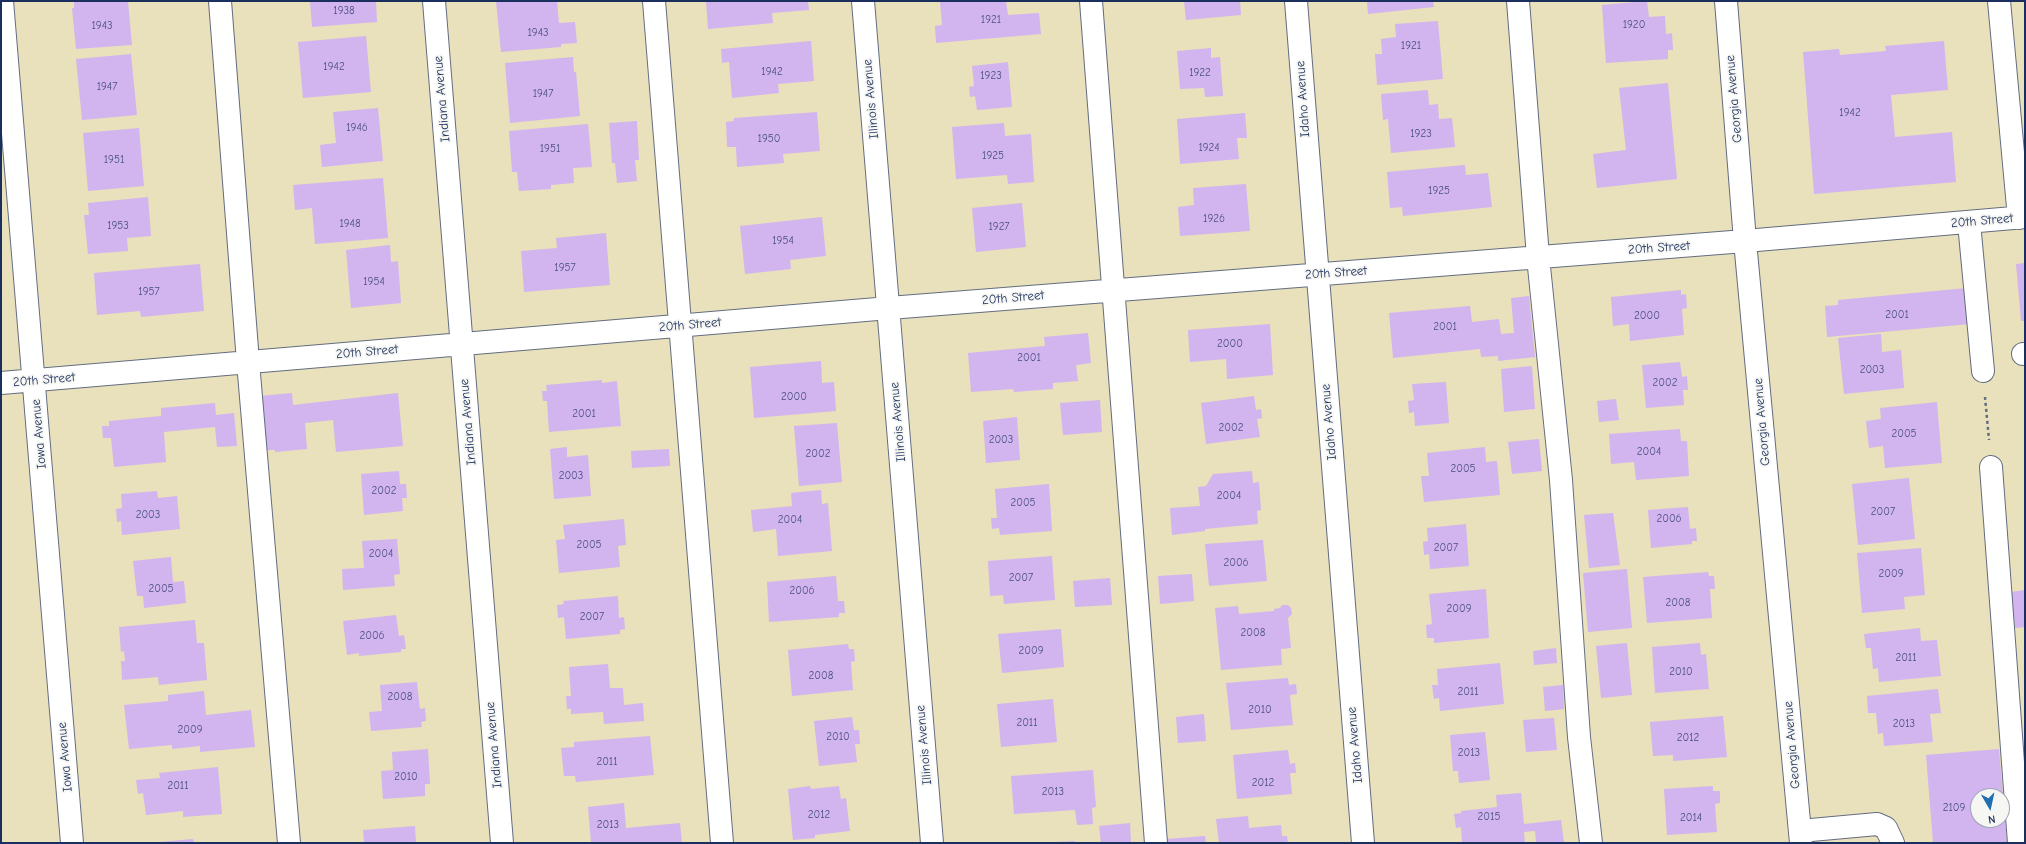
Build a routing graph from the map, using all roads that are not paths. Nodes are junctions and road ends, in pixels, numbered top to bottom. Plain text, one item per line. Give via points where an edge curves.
1 (2, 1) edge
2 (220, 1) edge
3 (434, 1) edge
4 (654, 1) edge
5 (863, 1) edge
6 (1092, 1) edge
7 (1296, 1) edge
8 (1518, 1) edge
9 (1726, 1) edge
10 (1999, 1) edge
11 (2022, 218) edge
12 (1969, 223) junction
13 (1745, 241) junction
14 (1538, 257) junction
15 (1317, 274) junction
16 (1113, 290) junction
17 (889, 308) junction
18 (681, 325) junction
19 (462, 344) junction
20 (248, 362) junction
21 (1982, 371) road end
22 (34, 381) junction
23 (1, 383) edge
24 (1991, 467) road end
25 (1800, 837) edge
26 (72, 843) edge
27 (289, 843) edge
28 (502, 843) edge
29 (722, 843) edge
30 (932, 843) edge
31 (1156, 843) edge
32 (1363, 843) edge
33 (1591, 843) edge
34 (1893, 843) edge
35 (2019, 843) edge

1 - 22 street, Iowa Avenue
2 - 20 street
3 - 19 street, Indiana Avenue
4 - 18 street
5 - 17 street, Illinois Avenue
6 - 16 street
7 - 15 street, Idaho Avenue
8 - 14 street
9 - 13 street, Georgia Avenue
10 - 11 street
11 - 12 street, 20th Street
12 - 13 street, 20th Street
12 - 21 street
13 - 14 street, 20th Street
13 - 25 street, Georgia Avenue
14 - 15 street, 20th Street
14 - 33 street via 1561,480 1579,737
15 - 16 street, 20th Street
15 - 32 street, Idaho Avenue
16 - 17 street, 20th Street
16 - 31 street
17 - 18 street, 20th Street
17 - 30 street, Illinois Avenue
18 - 19 street, 20th Street
18 - 29 street
19 - 20 street, 20th Street
19 - 28 street, Indiana Avenue
20 - 22 street, 20th Street
20 - 27 street
22 - 23 street, 20th Street
22 - 26 street, Iowa Avenue
24 - 35 street
25 - 34 street via 1877,824 1886,828

